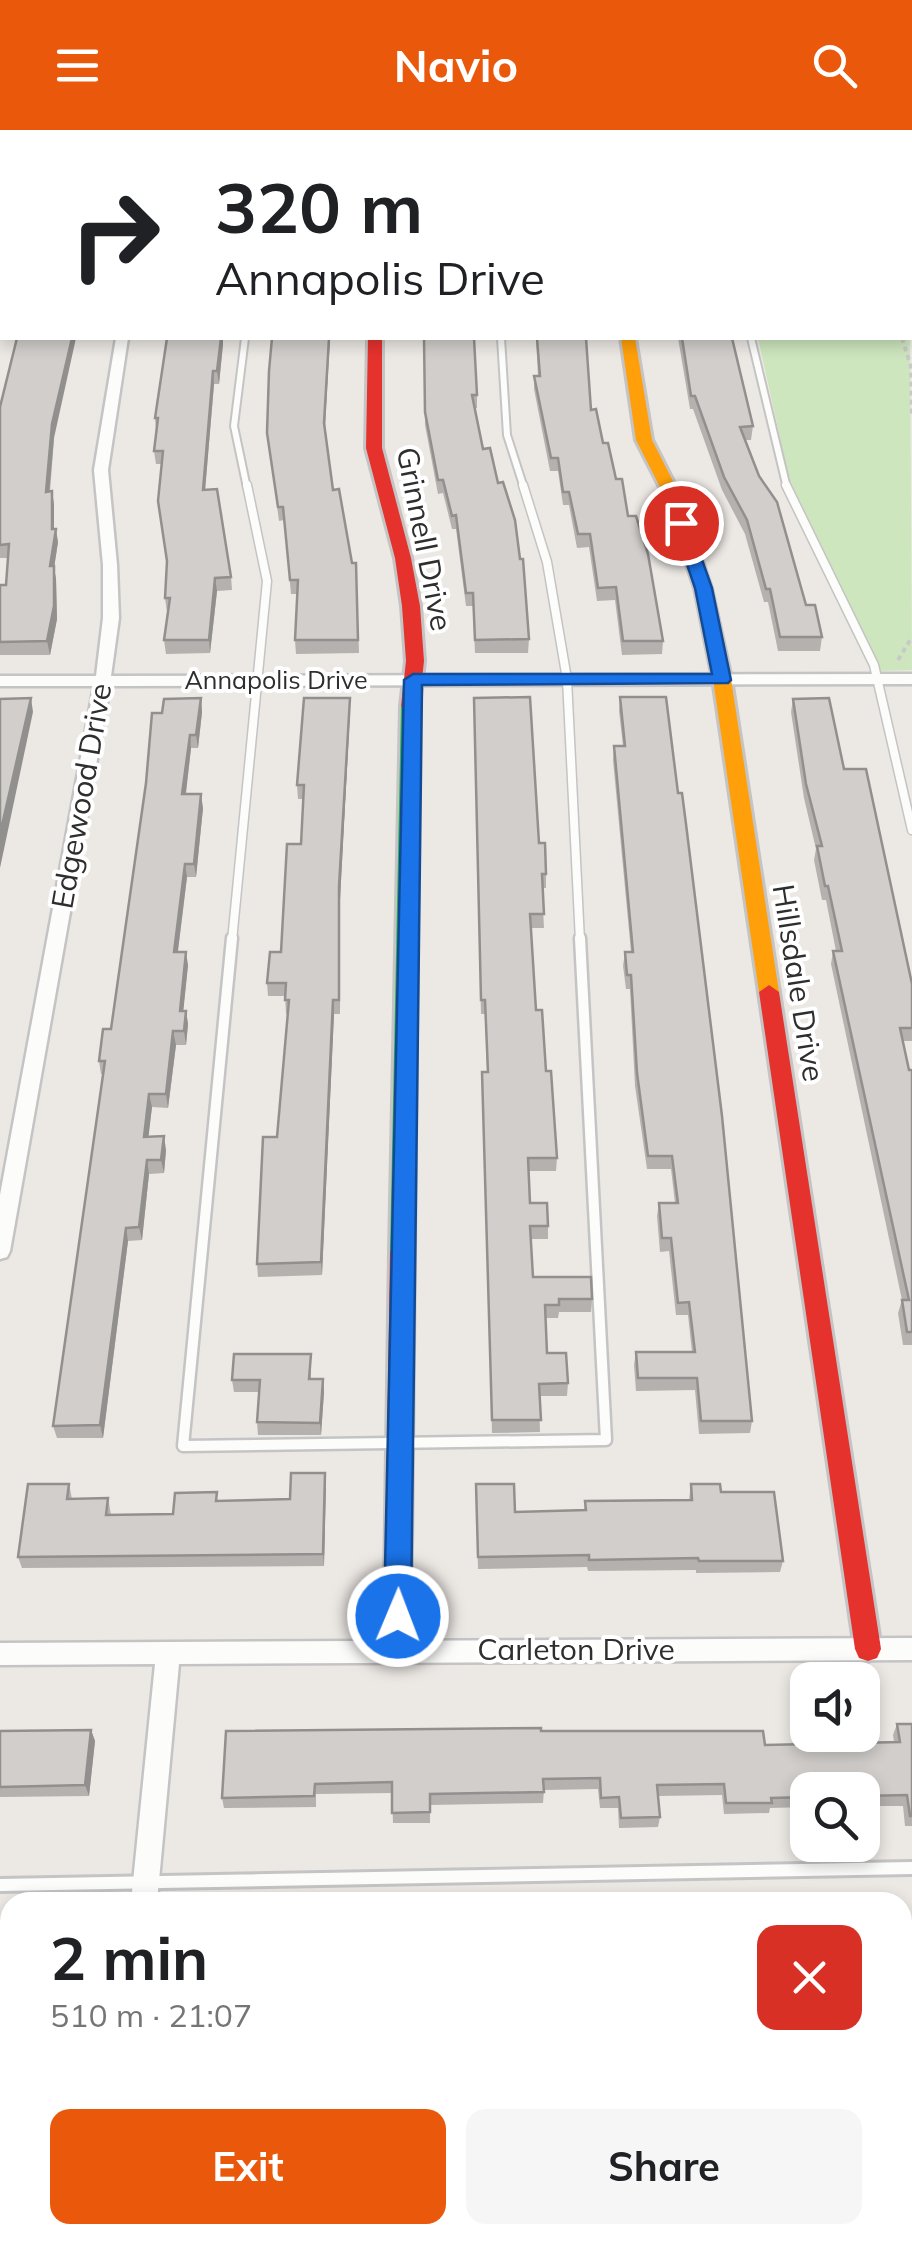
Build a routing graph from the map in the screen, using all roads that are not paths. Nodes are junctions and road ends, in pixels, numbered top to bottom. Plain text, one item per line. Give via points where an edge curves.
1 (122, 340) edge
2 (246, 340) edge
3 (375, 340) edge
4 (500, 340) edge
5 (628, 340) edge
6 (751, 340) edge
7 (875, 672) junction
8 (912, 678) edge
9 (102, 680) junction
10 (257, 680) junction
11 (413, 680) junction
12 (566, 680) junction
13 (722, 680) junction
14 (0, 681) edge
15 (912, 830) edge
16 (0, 1251) edge
17 (401, 1444) junction
18 (868, 1649) junction
19 (912, 1649) edge
20 (397, 1651) junction
21 (0, 1654) edge
22 (168, 1655) junction
23 (912, 1868) edge
24 (0, 1885) edge
25 (114, 1892) edge
26 (146, 1892) edge
27 (205, 1892) edge

1 - 9 street, Edgewood Drive via 101,470 111,618
2 - 10 lane via 234,426 267,581
3 - 11 street, Grinnell Drive via 374,448 403,558
4 - 12 lane via 507,434 546,562
5 - 13 street, Hillsdale Drive via 644,440 670,491 703,588
6 - 7 lane via 784,479
7 - 8 street, Annapolis Drive
7 - 13 street, Annapolis Drive
7 - 15 lane
9 - 10 street, Annapolis Drive
9 - 14 street, Annapolis Drive
9 - 16 street, Edgewood Drive
10 - 11 street, Annapolis Drive
10 - 17 lane via 183,1446
11 - 12 street, Annapolis Drive
11 - 17 street, Grinnell Drive
12 - 13 street, Annapolis Drive
12 - 17 lane via 606,1440
13 - 18 street, Hillsdale Drive
17 - 20 street, Grinnell Drive
18 - 19 street, Carleton Drive
18 - 20 street, Carleton Drive
20 - 22 street, Carleton Drive
21 - 22 street, Carleton Drive
22 - 26 street
23 - 27 lane
24 - 25 lane

